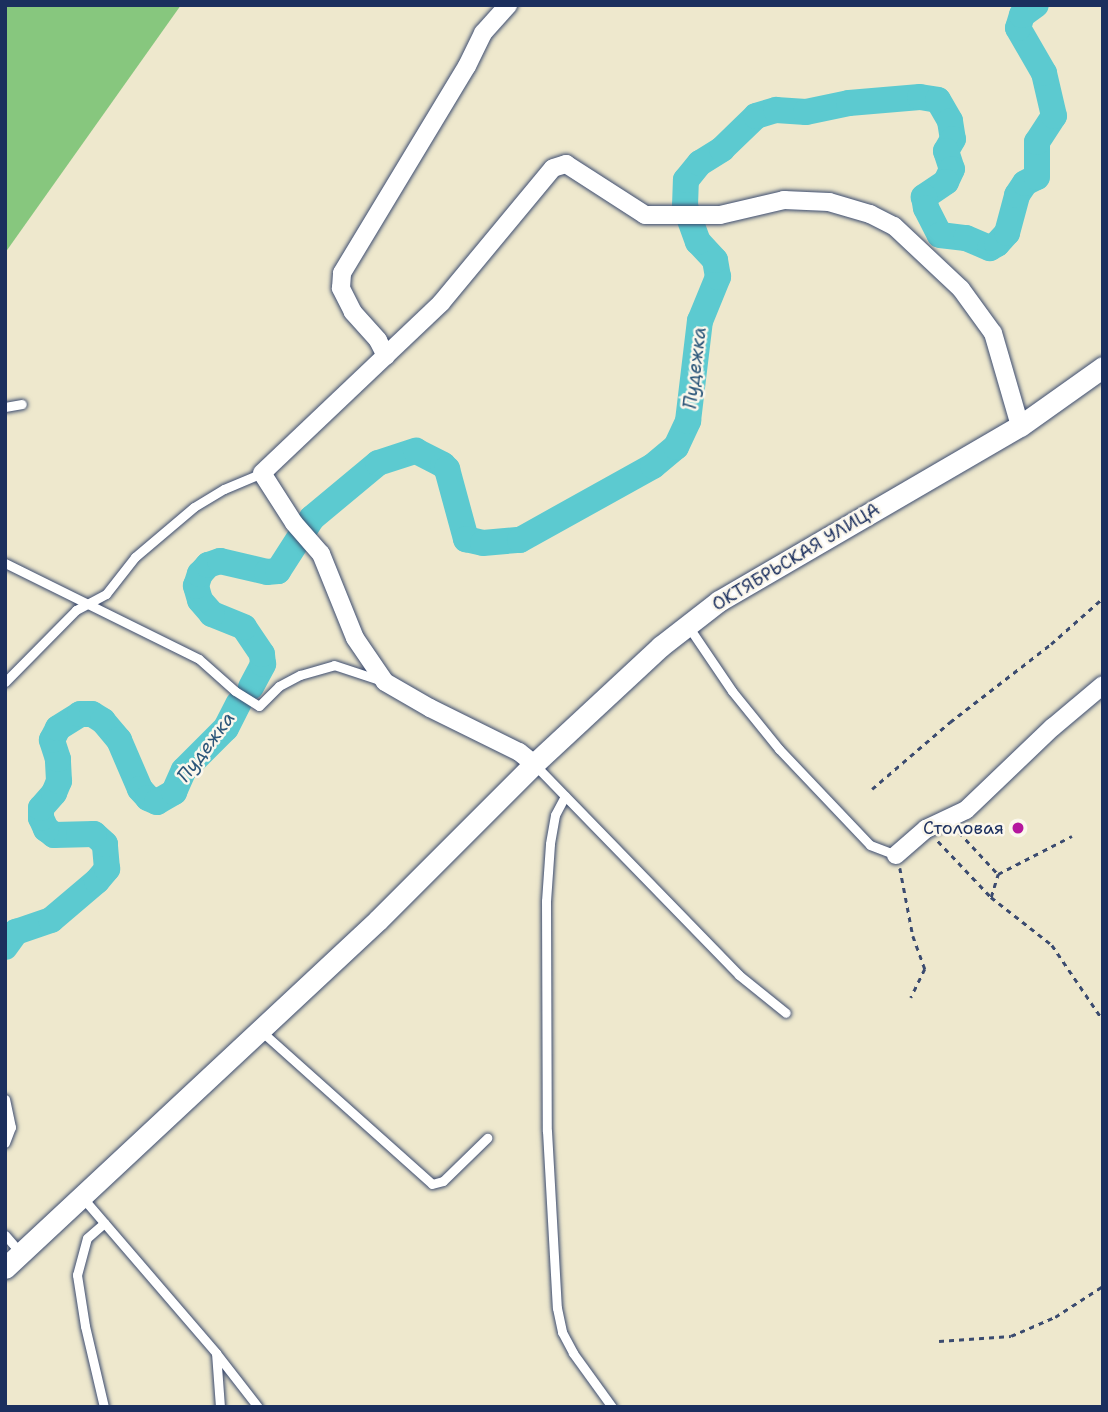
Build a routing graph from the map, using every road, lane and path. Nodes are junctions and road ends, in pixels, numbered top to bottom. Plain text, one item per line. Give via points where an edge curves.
1 (508, 5) edge
2 (386, 356) junction
3 (1103, 367) edge
4 (22, 404) dead end
5 (5, 407) edge
6 (1020, 426) junction
7 (262, 473) junction
8 (5, 563) edge
9 (1103, 598) edge
10 (90, 603) junction
11 (687, 625) junction
12 (5, 682) edge
13 (385, 682) junction
14 (1103, 685) edge
15 (534, 764) junction
16 (872, 789) dead end
17 (565, 796) junction
18 (947, 819) junction
19 (926, 828) junction
20 (1072, 836) dead end
21 (896, 855) junction
22 (998, 874) junction
23 (991, 897) junction
24 (911, 998) dead end
25 (786, 1013) dead end
26 (1103, 1020) edge
27 (261, 1031) junction
28 (5, 1099) edge
29 (487, 1138) dead end
30 (5, 1143) edge
31 (82, 1197) junction
32 (104, 1223) junction
33 (5, 1235) edge
34 (22, 1253) junction
35 (5, 1268) edge
36 (1103, 1286) edge
37 (939, 1341) dead end
38 (216, 1353) junction
39 (104, 1407) edge
40 (220, 1407) edge
41 (258, 1407) edge
42 (612, 1407) edge

1 - 2 street via 483,33 342,273 341,288 353,312
2 - 6 street via 441,303 553,168 566,164 645,215 720,215 783,200 829,202 894,226 961,289 993,333
2 - 7 street
3 - 6 street, ОКТЯБРЬСКАЯ УЛИЦА
4 - 5 lane
6 - 11 street, ОКТЯБРЬСКАЯ УЛИЦА via 755,579
7 - 10 lane via 194,507 135,557 106,593
7 - 13 street via 328,566 355,638
8 - 10 lane
9 - 16 path
10 - 12 lane via 76,610
10 - 13 lane via 199,659 251,703 263,705 279,686 334,665
11 - 15 street, ОКТЯБРЬСКАЯ УЛИЦА
11 - 21 lane via 779,749 870,845
13 - 15 street
14 - 18 street via 966,810
15 - 17 lane
15 - 27 street, ОКТЯБРЬСКАЯ УЛИЦА
17 - 25 lane via 739,975
17 - 42 lane via 555,816 546,901 547,1131 557,1308 573,1353
18 - 19 street
18 - 22 path
19 - 21 street
19 - 23 path
20 - 22 path
21 - 24 path via 925,969
22 - 23 path
23 - 26 path via 1052,944
27 - 29 lane via 425,1181 443,1181
27 - 31 street, ОКТЯБРЬСКАЯ УЛИЦА
28 - 30 lane via 11,1127
31 - 32 lane
31 - 34 street, ОКТЯБРЬСКАЯ УЛИЦА
32 - 38 lane
32 - 39 lane via 87,1238 77,1275
33 - 34 lane
34 - 35 street, ОКТЯБРЬСКАЯ УЛИЦА
36 - 37 path via 1055,1317 1011,1336
38 - 40 lane
38 - 41 lane

